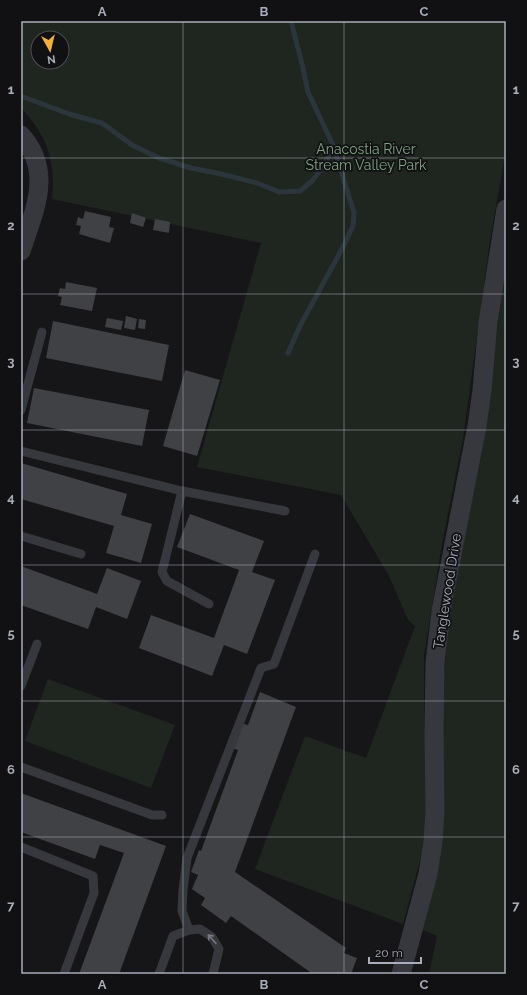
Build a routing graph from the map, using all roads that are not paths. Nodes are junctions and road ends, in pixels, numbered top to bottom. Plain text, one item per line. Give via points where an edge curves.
1 (21, 135) edge
2 (506, 209) edge
3 (21, 251) edge
4 (42, 332) dead end
5 (21, 410) edge
6 (21, 451) edge
7 (182, 491) junction
8 (284, 511) dead end
9 (21, 536) edge
10 (81, 554) dead end
11 (315, 554) dead end
12 (208, 604) dead end
13 (37, 644) dead end
14 (21, 686) edge
15 (21, 767) edge
16 (162, 815) dead end
17 (21, 847) edge
18 (189, 930) junction
19 (64, 974) edge
20 (159, 974) edge
21 (213, 974) edge
22 (401, 974) edge

1 - 3 street via 36,159 40,185
2 - 22 street, Tanglewood Drive via 488,322 477,426 441,611 435,664 433,842 428,874
4 - 5 lane
6 - 7 lane
7 - 8 lane
7 - 12 lane via 162,572 167,581
9 - 10 lane
11 - 18 lane via 274,664 261,668 187,858 182,911
13 - 14 lane
15 - 16 lane via 152,815
17 - 19 lane via 94,876 94,893
18 - 20 lane via 173,936
21 -> 18 lane via 219,948 212,937 200,928

